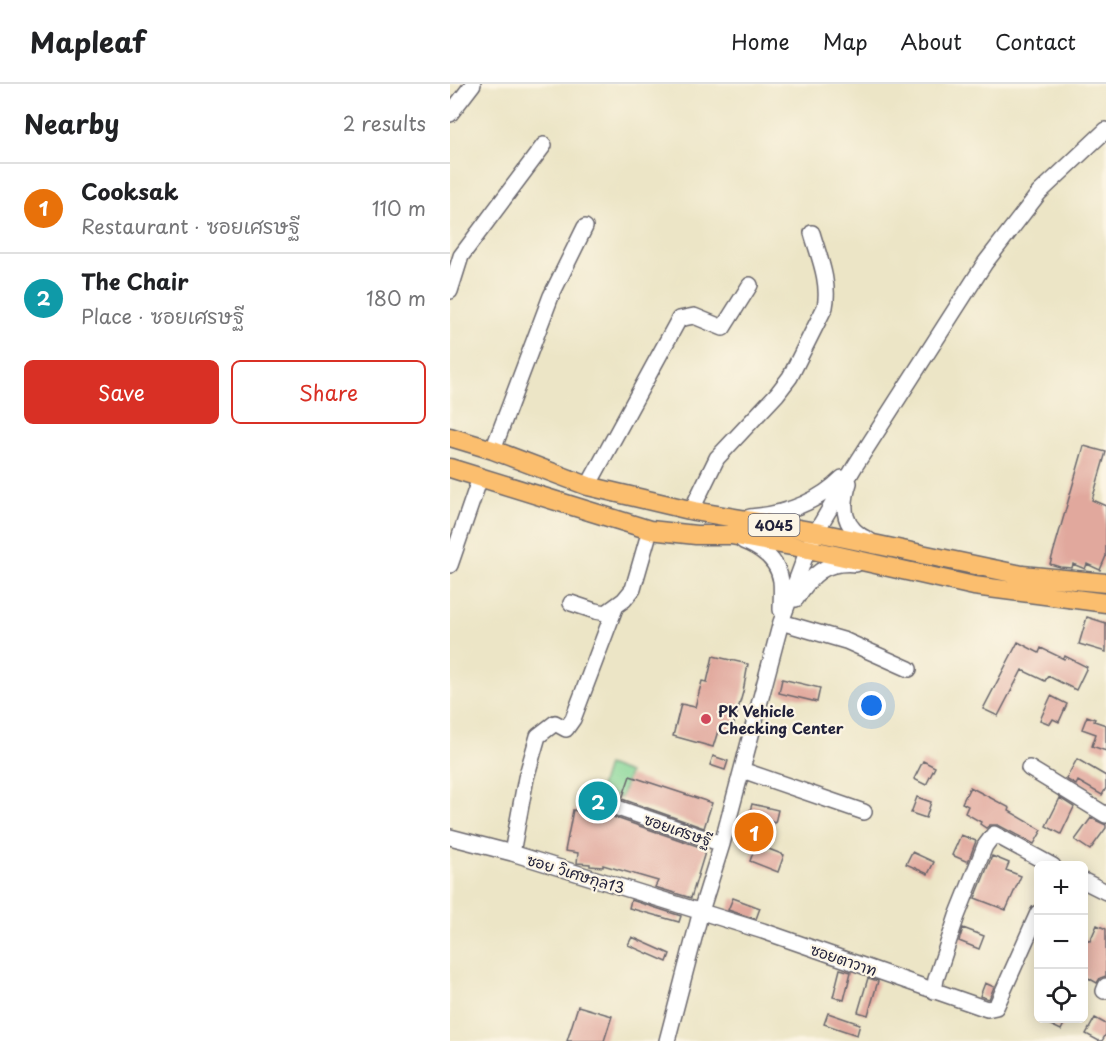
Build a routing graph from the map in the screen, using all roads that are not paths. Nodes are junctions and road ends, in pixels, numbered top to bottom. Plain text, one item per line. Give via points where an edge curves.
1 (473, 84) edge
2 (450, 114) edge
3 (1106, 129) edge
4 (544, 145) dead end
5 (585, 227) dead end
6 (812, 233) dead end
7 (750, 285) dead end
8 (450, 291) edge
9 (450, 437) edge
10 (493, 450) junction
11 (855, 466) junction
12 (450, 468) edge
13 (480, 478) junction
14 (588, 486) junction
15 (694, 511) junction
16 (733, 527) junction
17 (650, 530) junction
18 (816, 532) junction
19 (883, 546) junction
20 (807, 549) junction
21 (450, 565) edge
22 (892, 568) junction
23 (1106, 583) edge
24 (571, 603) dead end
25 (1106, 603) edge
26 (615, 608) junction
27 (782, 622) junction
28 (909, 669) dead end
29 (1029, 768) dead end
30 (742, 770) junction
31 (600, 802) dead end
32 (864, 812) dead end
33 (1106, 815) edge
34 (450, 837) edge
35 (722, 844) junction
36 (512, 853) junction
37 (1044, 861) edge
38 (1088, 883) edge
39 (1106, 892) edge
40 (701, 911) junction
41 (1037, 915) edge
42 (934, 991) junction
43 (667, 1041) edge

1 - 2 street
3 - 11 street via 1039,193 985,263
4 - 8 street via 461,256
5 - 10 street via 551,296
6 - 15 street via 826,284 825,307 790,376 717,458
7 - 14 street via 723,328 694,316 680,319
9 - 10 main road, 4045
10 - 14 main road, 4045
11 - 16 street via 832,488 794,509
11 - 18 street
11 - 19 street via 847,491 847,522 861,537
12 - 13 main road, 4045
13 - 17 main road, 4045
13 - 21 street
14 - 15 main road, 4045
15 - 16 main road, 4045
16 - 17 main road, 4045 via 696,535
16 - 18 main road, 4045
16 - 20 main road, 4045
16 - 27 street via 775,565 781,579
17 - 26 street via 633,589
18 - 19 main road, 4045
18 - 20 street
19 - 23 main road, 4045 via 1022,575
20 - 22 main road, 4045
20 - 27 street
22 - 25 main road, 4045 via 974,586
22 - 27 street via 842,563 827,566 803,587
24 - 26 street via 595,611
26 - 36 street via 573,719 566,729 555,723 538,736
27 - 28 street via 846,640
27 - 30 street
29 - 33 street
30 - 32 street
30 - 35 street
31 - 35 street, ซอยเศรษฐี
34 - 36 street, ซอย วิเศษกุล13
35 - 40 street
36 - 40 street, ซอย วิเศษกุล13
37 - 42 street via 994,834 985,846 957,916
38 - 39 street
40 - 42 street, ซอยตาวาท
40 - 43 street
41 - 42 street, ซอยตาวาท via 996,1007 987,1009

